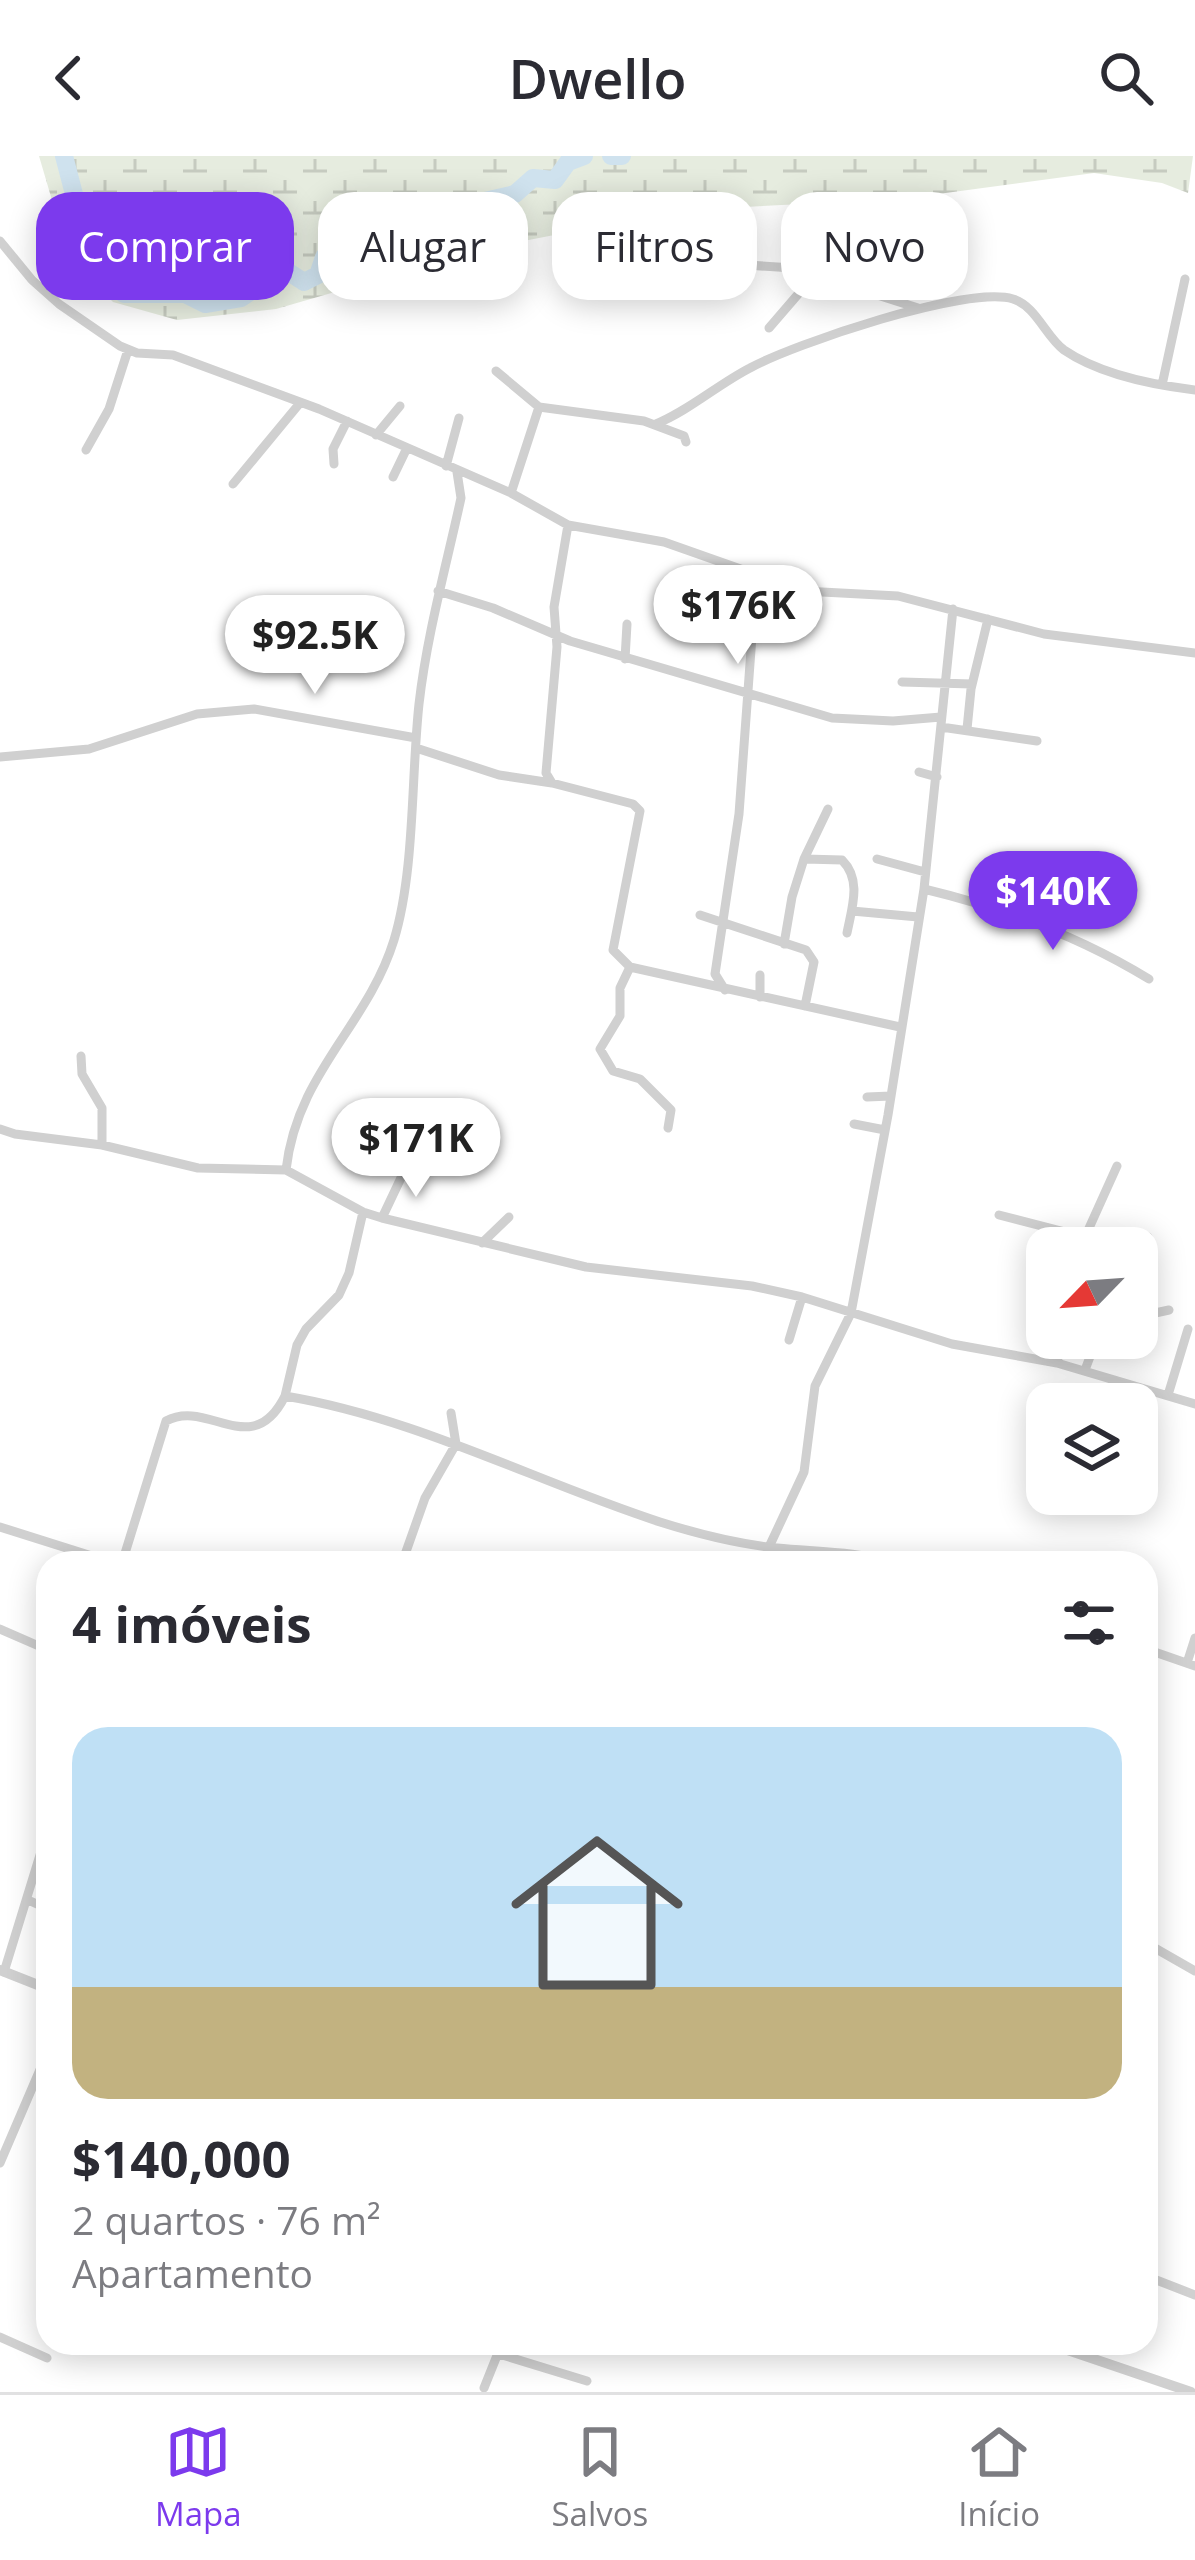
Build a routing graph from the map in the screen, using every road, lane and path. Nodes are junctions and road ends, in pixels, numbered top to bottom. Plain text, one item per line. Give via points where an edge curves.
1 (0, 242) edge
2 (1185, 279) dead end
3 (793, 300) edge
4 (894, 300) edge
5 (923, 309) junction
6 (769, 328) dead end
7 (128, 350) junction
8 (496, 371) dead end
9 (1162, 385) junction
10 (1195, 390) edge
11 (300, 403) junction
12 (400, 406) dead end
13 (539, 407) junction
14 (459, 418) dead end
15 (346, 421) junction
16 (656, 424) junction
17 (376, 435) junction
18 (686, 442) dead end
19 (86, 450) dead end
20 (406, 450) junction
21 (334, 464) dead end
22 (452, 469) junction
23 (394, 477) dead end
24 (480, 482) junction
25 (233, 484) dead end
26 (511, 493) junction
27 (461, 498) junction
28 (568, 525) junction
29 (762, 578) junction
30 (438, 591) junction
31 (953, 608) junction
32 (988, 619) junction
33 (627, 624) dead end
34 (555, 635) junction
35 (1195, 653) edge
36 (625, 658) junction
37 (902, 682) dead end
38 (944, 682) junction
39 (972, 684) junction
40 (753, 697) junction
41 (941, 722) junction
42 (967, 729) junction
43 (1037, 741) dead end
44 (416, 743) junction
45 (0, 757) edge
46 (919, 772) dead end
47 (937, 777) junction
48 (552, 783) junction
49 (828, 809) dead end
50 (804, 859) junction
51 (877, 859) dead end
52 (925, 872) junction
53 (924, 889) junction
54 (852, 911) junction
55 (700, 915) dead end
56 (918, 917) junction
57 (724, 925) junction
58 (847, 933) dead end
59 (784, 944) junction
60 (630, 968) junction
61 (715, 974) junction
62 (760, 975) dead end
63 (1149, 979) dead end
64 (701, 984) junction
65 (725, 990) junction
66 (760, 997) junction
67 (805, 1006) junction
68 (900, 1027) junction
69 (81, 1056) dead end
70 (891, 1096) junction
71 (867, 1097) dead end
72 (854, 1124) dead end
73 (668, 1128) dead end
74 (0, 1129) edge
75 (885, 1130) junction
76 (101, 1145) junction
77 (409, 1161) dead end
78 (1117, 1166) dead end
79 (286, 1170) junction
80 (363, 1212) junction
81 (999, 1215) dead end
82 (509, 1217) dead end
83 (382, 1218) junction
84 (1046, 1227) edge
85 (1090, 1227) edge
86 (482, 1243) junction
87 (802, 1297) junction
88 (1169, 1310) dead end
89 (1158, 1312) edge
90 (851, 1313) junction
91 (1188, 1329) dead end
92 (789, 1340) dead end
93 (1058, 1359) edge
94 (1089, 1359) edge
95 (1057, 1363) junction
96 (1085, 1370) junction
97 (1168, 1395) junction
98 (285, 1396) junction
99 (1195, 1404) edge
100 (451, 1413) dead end
101 (455, 1444) junction
102 (0, 1527) edge
103 (770, 1547) junction
104 (811, 1548) junction
105 (840, 1550) joint
106 (79, 1551) edge
107 (122, 1551) edge
108 (406, 1551) edge
109 (810, 1551) edge
110 (844, 1551) edge
111 (0, 1629) edge
112 (1195, 1638) edge
113 (36, 1645) edge
114 (1158, 1653) edge
115 (1191, 1665) edge
116 (36, 1872) edge
117 (28, 1900) junction
118 (36, 1904) edge
119 (1158, 1950) edge
120 (2, 1971) edge
121 (1195, 1971) edge
122 (36, 1984) edge
123 (36, 2079) edge
124 (0, 2122) edge
125 (14, 2130) junction
126 (0, 2164) edge
127 (1158, 2281) edge
128 (1195, 2295) edge
129 (0, 2337) edge
130 (36, 2353) edge
131 (40, 2355) edge
132 (498, 2355) edge
133 (516, 2355) edge
134 (1082, 2355) edge
135 (47, 2358) dead end
136 (587, 2381) dead end
137 (484, 2388) dead end
138 (1191, 2392) edge

1 - 7 street via 59,304
2 - 9 street
3 - 6 street
4 - 5 street
5 - 9 street via 1018,300 1071,354
5 - 16 street via 851,326 753,366
7 - 11 street via 173,355
7 - 19 street
8 - 13 street
9 - 10 street
11 - 15 street
11 - 25 street
12 - 17 street
13 - 16 street
13 - 26 street
14 - 22 street
15 - 17 street
15 - 21 street
16 - 18 street
17 - 20 street
20 - 22 street
20 - 23 street
22 - 24 street
22 - 27 street
24 - 26 street
24 - 27 street
26 - 28 street
27 - 30 street
28 - 29 street via 664,542
28 - 34 street
29 - 31 street via 803,591
29 - 40 street
30 - 34 street
30 - 44 street
31 - 32 street
31 - 38 street
32 - 35 street via 1078,640
32 - 39 street
33 - 36 street
34 - 36 street
34 - 48 street via 546,766
36 - 40 street
37 - 38 street
38 - 39 street
38 - 41 street
39 - 42 street
40 - 41 street via 847,720
40 - 57 street
41 - 42 street
41 - 47 street
42 - 43 street
44 - 45 street via 254,710 197,714 89,749
44 - 48 street via 499,776
44 - 79 street via 395,939 371,995 321,1066
46 - 47 street
47 - 52 street
48 - 60 street via 640,811 613,950
49 - 50 street
50 - 54 street via 848,865
50 - 59 street
51 - 52 street
52 - 53 street
53 - 56 street
53 - 63 street via 1077,938
54 - 56 street
54 - 58 street
55 - 57 street
56 - 68 street
57 - 59 street
57 - 61 street
59 - 67 street via 806,950 814,962
60 - 64 street
60 - 73 street via 620,1016 600,1049 613,1071 648,1084 671,1110
61 - 64 street
61 - 65 street
62 - 66 street
64 - 65 street
65 - 66 street
66 - 67 street
67 - 68 street
68 - 70 street
69 - 76 street via 101,1108
70 - 71 street
70 - 75 street
72 - 75 street
74 - 76 street
75 - 90 street
76 - 79 street via 198,1168
77 - 83 street
78 - 85 street
79 - 80 street
80 - 83 street
80 - 98 street via 349,1273 306,1329
81 - 84 street
82 - 86 street
83 - 86 street
86 - 87 street via 586,1267
87 - 90 street
87 - 92 street
88 - 89 street
90 - 95 street via 952,1344
90 - 103 street via 815,1386 804,1472
91 - 97 street
93 - 95 street
94 - 96 street
95 - 96 street
96 - 97 street
97 - 99 street
98 - 101 street via 386,1418
98 - 107 street via 273,1418 250,1428 179,1415 166,1421
100 - 101 street
101 - 103 street via 658,1521
101 - 108 street
102 - 106 street
103 - 104 street
104 - 105 street
104 - 109 street
105 - 110 street
111 - 113 street
112 - 115 street
114 - 115 street
116 - 117 street
117 - 118 street
117 - 120 street
119 - 121 street
120 - 122 street
123 - 125 street
124 - 125 street
125 - 126 street
127 - 128 street
129 - 130 street
131 - 135 street
132 - 137 street
133 - 136 street
134 - 138 street

